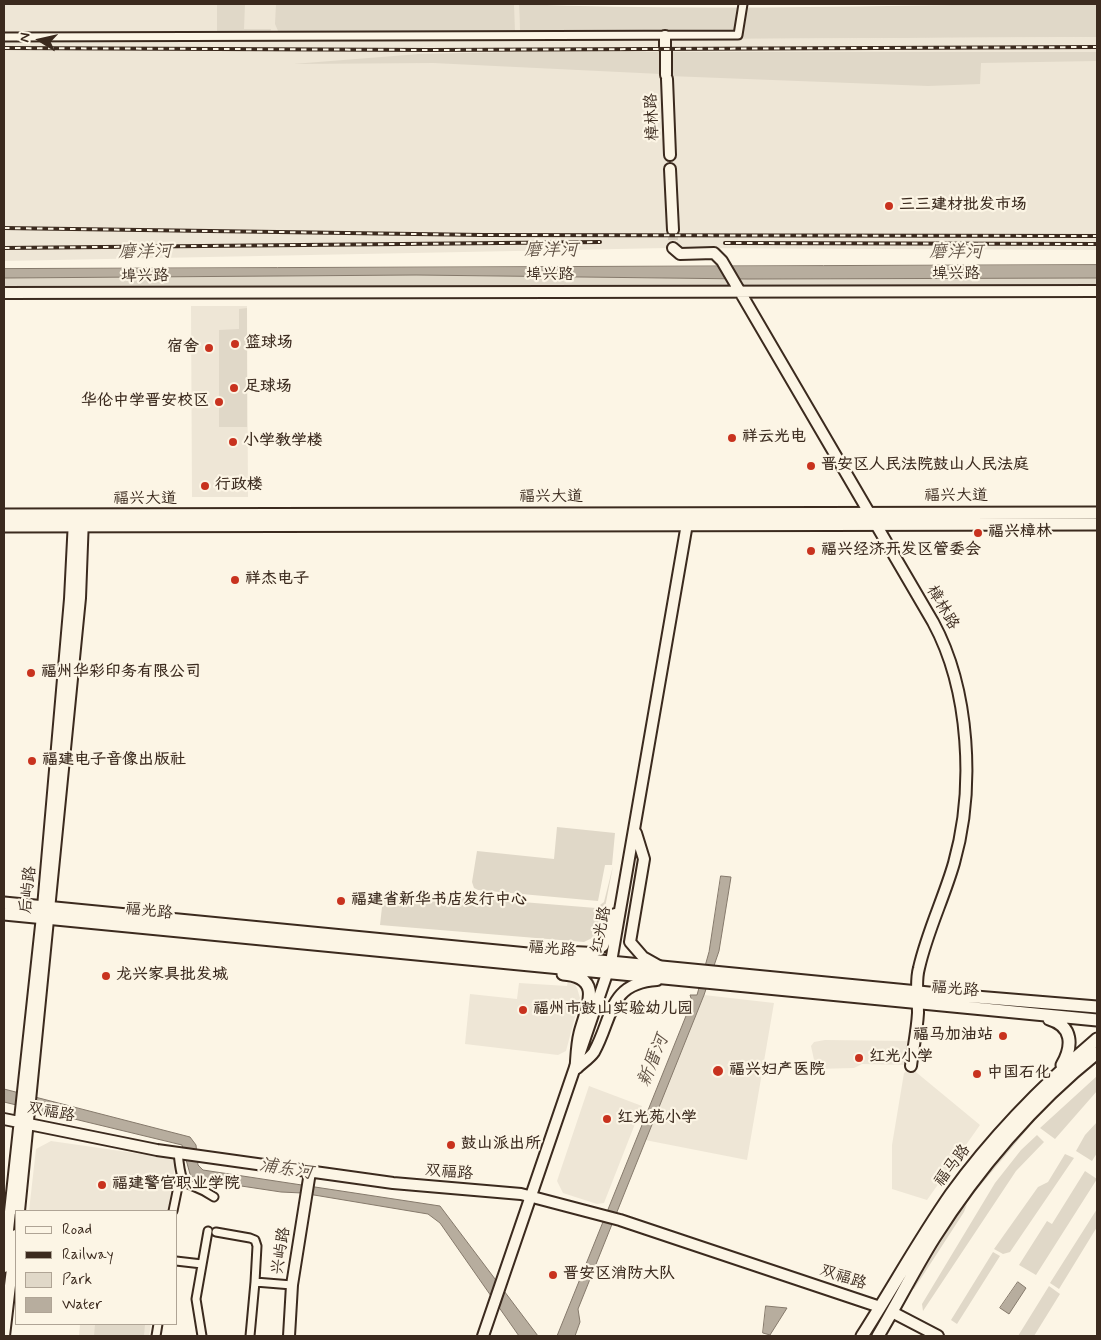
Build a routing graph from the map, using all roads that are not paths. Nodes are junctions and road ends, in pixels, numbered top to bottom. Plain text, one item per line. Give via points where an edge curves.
1 (743, 4) edge
2 (665, 36) junction
3 (4, 37) edge
4 (670, 154) dead end
5 (670, 169) dead end
6 (672, 230) tunnel mouth
7 (674, 248) dead end
8 (741, 290) junction
9 (1097, 290) edge
10 (4, 293) edge
11 (869, 513) junction
12 (1097, 513) edge
13 (4, 516) edge
14 (688, 520) junction
15 (78, 522) junction
16 (875, 524) junction
17 (1097, 524) edge
18 (4, 526) edge
19 (635, 831) junction
20 (632, 853) junction
21 (4, 903) edge
22 (46, 913) junction
23 (4, 914) edge
24 (550, 956) junction
25 (516, 963) junction
26 (610, 967) junction
27 (660, 967) junction
28 (668, 980) junction
29 (917, 998) junction
30 (1097, 1001) edge
31 (1069, 1004) junction
32 (1097, 1007) edge
33 (1028, 1014) junction
34 (1097, 1020) edge
35 (1097, 1039) edge
36 (1097, 1053) edge
37 (1097, 1061) edge
38 (912, 1066) dead end
39 (576, 1068) junction
40 (1076, 1070) junction
41 (1054, 1078) junction
42 (4, 1119) edge
43 (24, 1122) junction
44 (180, 1152) junction
45 (180, 1177) junction
46 (309, 1177) junction
47 (214, 1197) dead end
48 (532, 1197) junction
49 (19, 1210) edge
50 (173, 1210) edge
51 (15, 1244) edge
52 (178, 1261) edge
53 (202, 1264) junction
54 (4, 1267) edge
55 (255, 1282) junction
56 (292, 1285) junction
57 (880, 1307) junction
58 (892, 1312) junction
59 (4, 1336) edge
60 (202, 1336) edge
61 (250, 1336) edge
62 (289, 1336) edge
63 (483, 1336) edge
64 (862, 1336) edge
65 (878, 1336) edge
66 (938, 1336) edge

1 - 2 street via 738,36
2 - 3 street
2 - 4 street, 樟林路
5 - 6 street
7 - 8 street, 樟林路 via 680,254 714,253
8 - 9 street, 埠兴路
8 - 10 street, 埠兴路
8 - 11 street, 樟林路
11 - 12 main road, 福兴大道
11 - 14 main road, 福兴大道
11 - 16 street, 樟林路
13 - 15 main road, 福兴大道
14 - 15 main road, 福兴大道
14 - 16 main road, 福兴大道
14 - 19 street, 红光路
15 - 18 main road, 福兴大道
15 - 22 street, 后屿路
16 - 17 main road, 福兴大道
16 - 29 street, 樟林路 via 934,622 947,650 964,738 967,776 962,829 948,883 920,963
19 - 20 street, 红光路
19 - 27 street via 644,859 630,942 643,957
20 - 24 street via 620,880 614,920 603,946 593,953
20 - 26 street, 红光路
21 - 22 main road, 福光路
22 - 23 main road, 福光路
22 - 24 main road, 福光路
22 - 25 main road, 福光路
22 - 43 street, 后屿路
24 - 26 main road, 福光路
25 - 26 main road, 福光路
25 - 39 main road via 544,972 574,975 589,990 590,1001 579,1038
26 - 27 main road, 福光路
26 - 28 main road, 福光路
26 - 39 street, 红光路
27 - 29 main road, 福光路
28 - 29 main road, 福光路
28 - 39 street via 641,982 625,989 616,999 593,1054
29 - 31 main road, 福光路
29 - 33 main road, 福光路
29 - 38 street, 樟林路
30 - 31 main road
31 - 32 main road, 福光路
33 - 34 main road, 福光路
33 - 41 main road via 1058,1022 1069,1036 1069,1052
35 - 41 main road, 福马路
36 - 40 main road, 福马路
37 - 40 main road
39 - 48 street, 红光路
40 - 58 main road, 福马路 via 994,1156 935,1237
41 - 57 main road, 福马路 via 1015,1115 966,1174
42 - 43 street, 双福路
43 - 44 street, 双福路 via 129,1145
43 - 49 street
43 - 54 street
44 - 45 street
44 - 46 street, 双福路
45 - 47 street
45 - 50 street
46 - 48 street, 双福路
46 - 56 street, 兴屿路
48 - 57 street, 双福路 via 620,1220
48 - 63 street, 红光路
51 - 59 street
52 - 53 street
53 - 55 street via 212,1232 250,1238 255,1240 257,1250
53 - 60 street via 196,1299
55 - 56 street
55 - 61 street
56 - 62 street, 兴屿路
57 - 64 main road, 福马路
58 - 65 main road, 福马路
58 - 66 street

